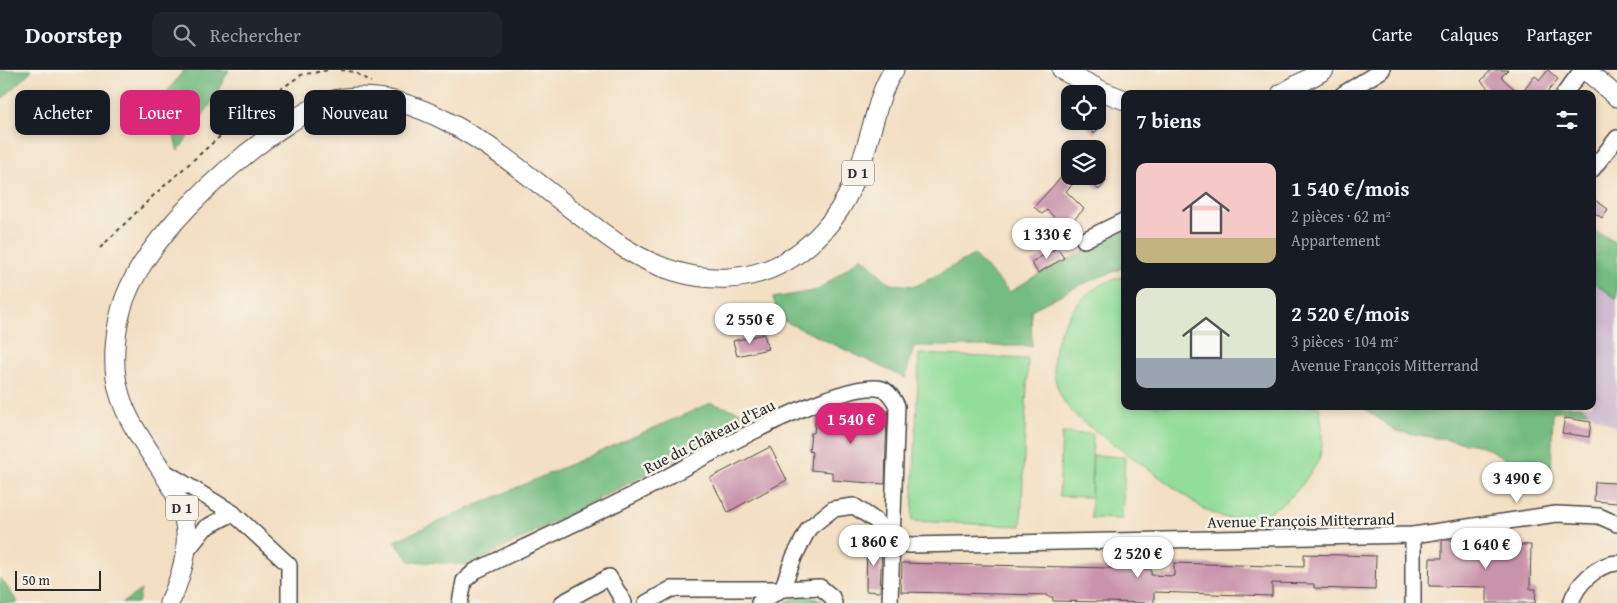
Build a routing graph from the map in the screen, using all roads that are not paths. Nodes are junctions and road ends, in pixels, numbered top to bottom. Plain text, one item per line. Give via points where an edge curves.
1 (894, 70) edge
2 (1062, 70) edge
3 (1324, 70) edge
4 (1382, 70) edge
5 (1582, 70) edge
6 (1586, 70) edge
7 (1288, 90) edge
8 (1350, 90) edge
9 (1567, 90) edge
10 (1617, 97) edge
11 (1121, 98) edge
12 (1617, 138) edge
13 (1596, 165) edge
14 (1121, 222) edge
15 (1084, 240) dead end
16 (162, 470) junction
17 (233, 512) junction
18 (1617, 524) edge
19 (1412, 536) junction
20 (892, 542) junction
21 (186, 552) junction
22 (1617, 564) edge
23 (782, 589) junction
24 (169, 603) edge
25 (290, 603) edge
26 (460, 603) edge
27 (562, 603) edge
28 (624, 603) edge
29 (646, 603) edge
30 (759, 603) edge
31 (834, 603) edge
32 (890, 603) edge
33 (1413, 603) edge
34 (1571, 603) edge

1 - 16 main road, D 1 via 885,86 859,170 834,219 792,258 772,269 730,278 702,277 665,268 628,251 520,166 453,122 416,104 382,95 358,95 325,102 306,112 217,178 158,243 124,300 115,351 119,392 129,418
2 - 11 main road
3 - 7 main road
4 - 8 street
5 - 9 street
6 - 10 main road
12 - 13 street
14 - 15 street
16 - 17 street
16 - 21 main road, D 1 via 180,501 186,530
17 - 21 street via 205,528
17 - 25 street via 289,565
18 - 19 street, Avenue François Mitterrand via 1599,516 1556,514
19 - 20 street, Avenue François Mitterrand via 909,545
19 - 33 street, Avenue François Mitterrand
20 - 23 street via 876,521 854,506 833,509 809,528
20 - 26 street, Rue du Château d'Eau via 897,406 883,389 867,389 767,424 643,490 475,571 464,581
20 - 32 street
21 - 24 main road, D 1 via 176,591
22 - 34 street via 1592,573 1573,594
23 - 29 street via 671,589
23 - 30 street
23 - 31 street via 820,587
27 - 28 street via 609,577

